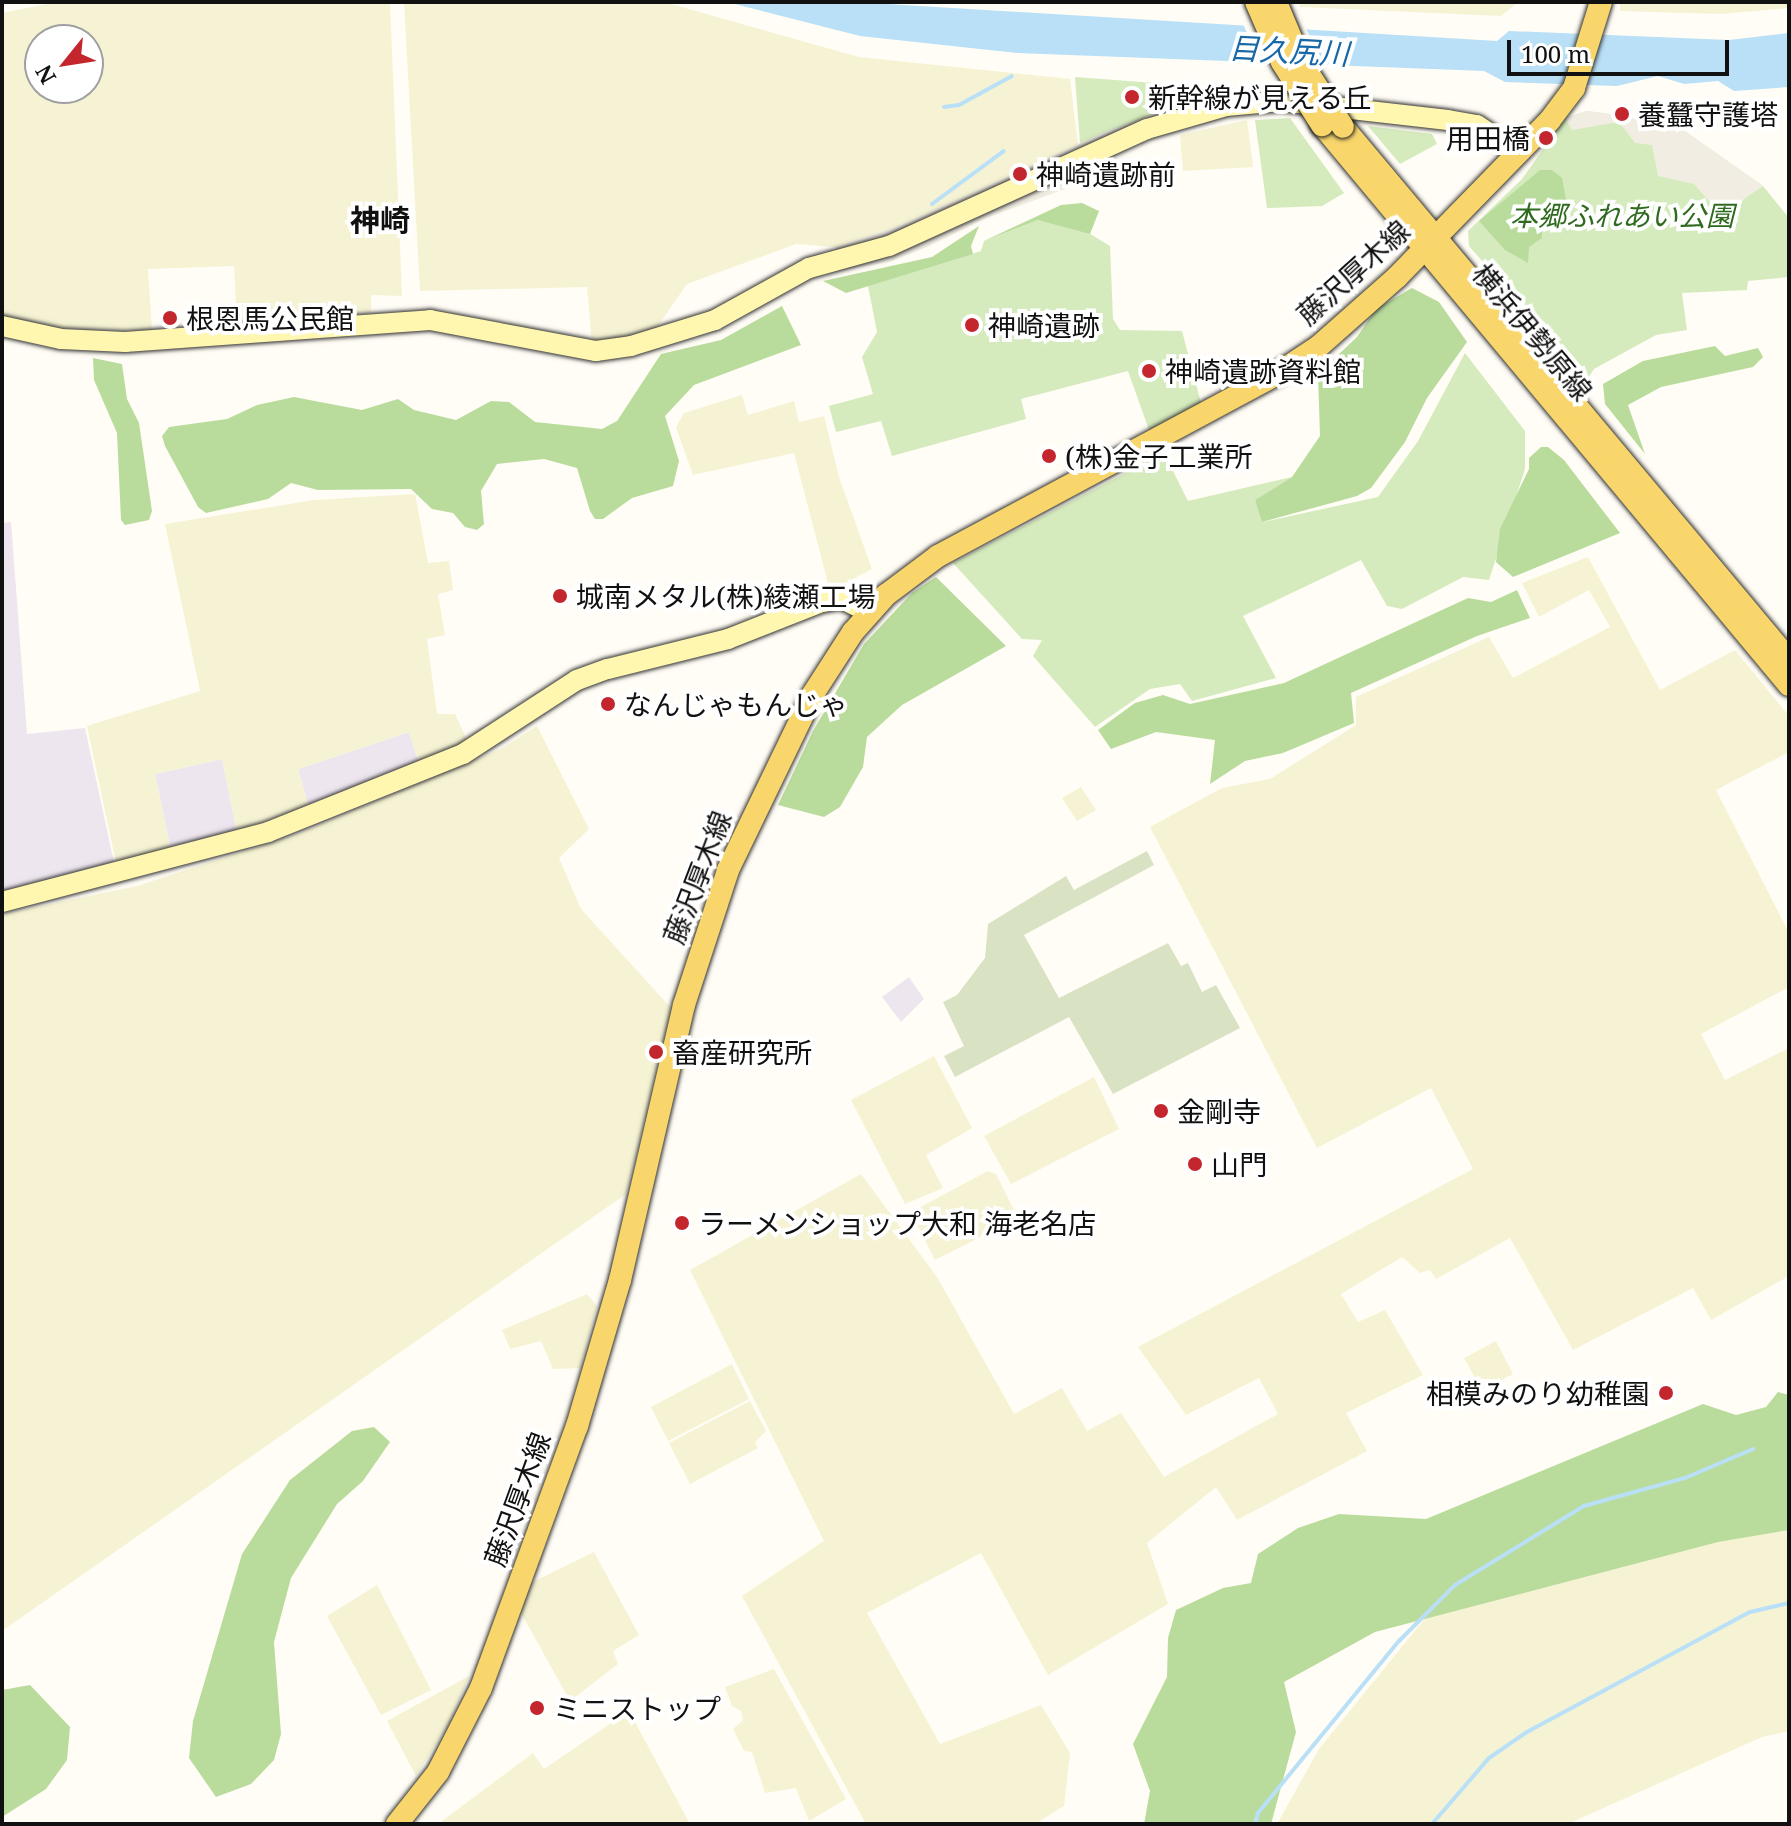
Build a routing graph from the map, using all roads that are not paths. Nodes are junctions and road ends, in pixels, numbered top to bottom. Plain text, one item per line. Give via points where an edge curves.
1 (1256, 2) edge
2 (1276, 2) edge
3 (1601, 2) edge
4 (1332, 126) junction
5 (1519, 153) junction
6 (1430, 243) junction
7 (2, 326) edge
8 (869, 612) junction
9 (1789, 660) edge
10 (1789, 685) edge
11 (2, 902) edge
12 (397, 1824) edge

1 - 4 main road, 横浜伊勢原線, bridge via 1282,62
2 - 4 main road, 横浜伊勢原線, bridge
3 - 5 main road via 1571,94
4 - 6 main road, 横浜伊勢原線
5 - 6 main road
5 - 7 street via 1477,125 1281,101 1226,106 1147,129 889,246 809,268 715,320 596,351 430,320 125,342 61,339
6 - 8 main road, 藤沢厚木線 via 1326,339 1277,374 938,556
6 - 9 main road, 横浜伊勢原線
6 - 10 main road, 横浜伊勢原線
8 - 11 street via 842,599 822,602 728,639 608,669 577,680 463,754 268,832
8 - 12 main road, 藤沢厚木線 via 813,694 728,870 692,977 620,1280 577,1426 481,1688 438,1772

